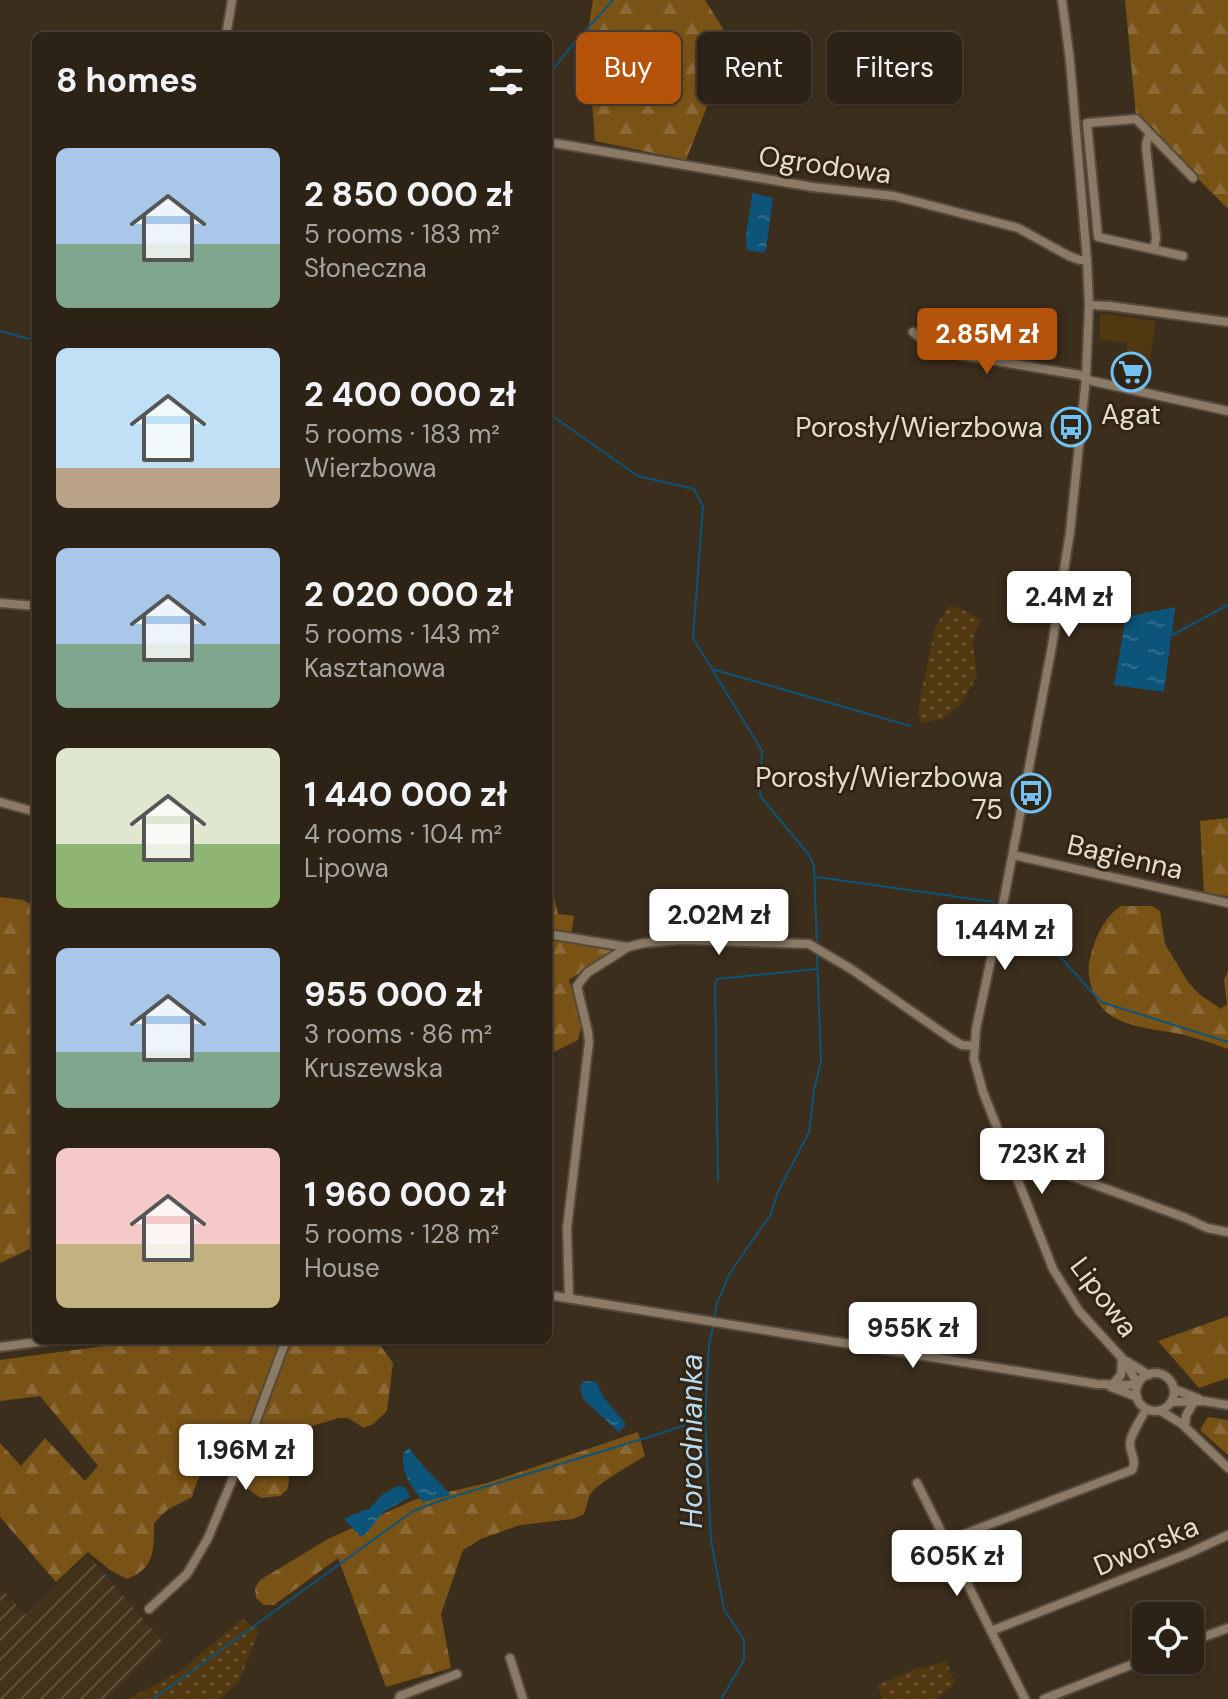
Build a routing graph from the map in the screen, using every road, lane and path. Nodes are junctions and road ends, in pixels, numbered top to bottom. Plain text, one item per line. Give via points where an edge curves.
1 (232, 0) edge
2 (1062, 0) edge
3 (227, 32) edge
4 (1087, 123) junction
5 (1075, 124) junction
6 (1150, 134) junction
7 (552, 143) edge
8 (1193, 178) dead end
9 (1098, 237) junction
10 (1085, 238) junction
11 (1154, 249) junction
12 (1183, 256) dead end
13 (1087, 260) junction
14 (1089, 305) junction
15 (1228, 322) edge
16 (913, 332) dead end
17 (1086, 378) junction
18 (1228, 411) edge
19 (0, 603) edge
20 (32, 606) edge
21 (0, 802) edge
22 (32, 811) edge
23 (1013, 855) junction
24 (1228, 903) edge
25 (552, 935) edge
26 (628, 947) junction
27 (974, 1046) junction
28 (1011, 1163) junction
29 (1228, 1232) edge
30 (552, 1296) edge
31 (569, 1298) junction
32 (32, 1343) edge
33 (285, 1344) edge
34 (0, 1347) edge
35 (1122, 1358) junction
36 (1149, 1375) junction
37 (1138, 1384) junction
38 (1110, 1385) junction
39 (1174, 1389) junction
40 (1137, 1397) junction
41 (1199, 1401) junction
42 (1171, 1402) junction
43 (1228, 1405) edge
44 (1146, 1409) junction
45 (1161, 1411) junction
46 (1183, 1425) junction
47 (1228, 1468) edge
48 (917, 1483) dead end
49 (1228, 1535) edge
50 (946, 1541) junction
51 (149, 1609) dead end
52 (1228, 1628) edge
53 (991, 1631) junction
54 (1204, 1637) edge
55 (510, 1658) dead end
56 (1132, 1664) edge
57 (457, 1674) dead end
58 (399, 1699) edge
59 (523, 1699) edge
60 (1025, 1699) edge
61 (1044, 1699) edge

1 - 3 street
2 - 5 street, Lipowa
4 - 5 street
4 - 6 street via 1136,119
4 - 9 street
5 - 10 street, Lipowa
6 - 8 street
6 - 11 street via 1146,147
7 - 13 street, Ogrodowa via 894,196 1018,228
9 - 10 street
9 - 11 street
10 - 13 street, Lipowa
11 - 12 street
13 - 14 street, Lipowa
14 - 15 street
14 - 17 street, Lipowa
16 - 17 street via 942,352
17 - 18 street
17 - 23 street, Lipowa via 1070,532
19 - 20 street
21 - 22 street
23 - 24 street, Bagienna
23 - 27 street, Lipowa
25 - 26 street
26 - 27 street via 681,940 816,948 953,1040
26 - 31 street via 587,973 577,986 589,1042 567,1228
27 - 28 street, Lipowa via 983,1092
28 - 29 street via 1027,1160
28 - 35 street, Lipowa via 1064,1288
30 - 31 street
31 - 38 street
32 - 34 street
33 - 51 street via 208,1538 187,1574
35 - 36 street, Lipowa
35 - 37 street, Lipowa
35 - 38 street, Lipowa via 1121,1375
36 - 37 street
36 - 39 street via 1167,1378
37 - 38 street
37 - 40 street
38 - 40 street
39 - 41 street
39 - 42 street
40 - 44 street
41 - 42 street
41 - 43 street
41 - 46 street
42 - 45 street
42 - 46 street
44 - 45 street
44 - 50 street via 1131,1439 1132,1470
45 - 46 street
46 - 47 street
48 - 50 street
49 - 53 street, Dworska
50 - 53 street
52 - 54 street
53 - 60 street
55 - 59 street
56 - 61 street
57 - 58 street

